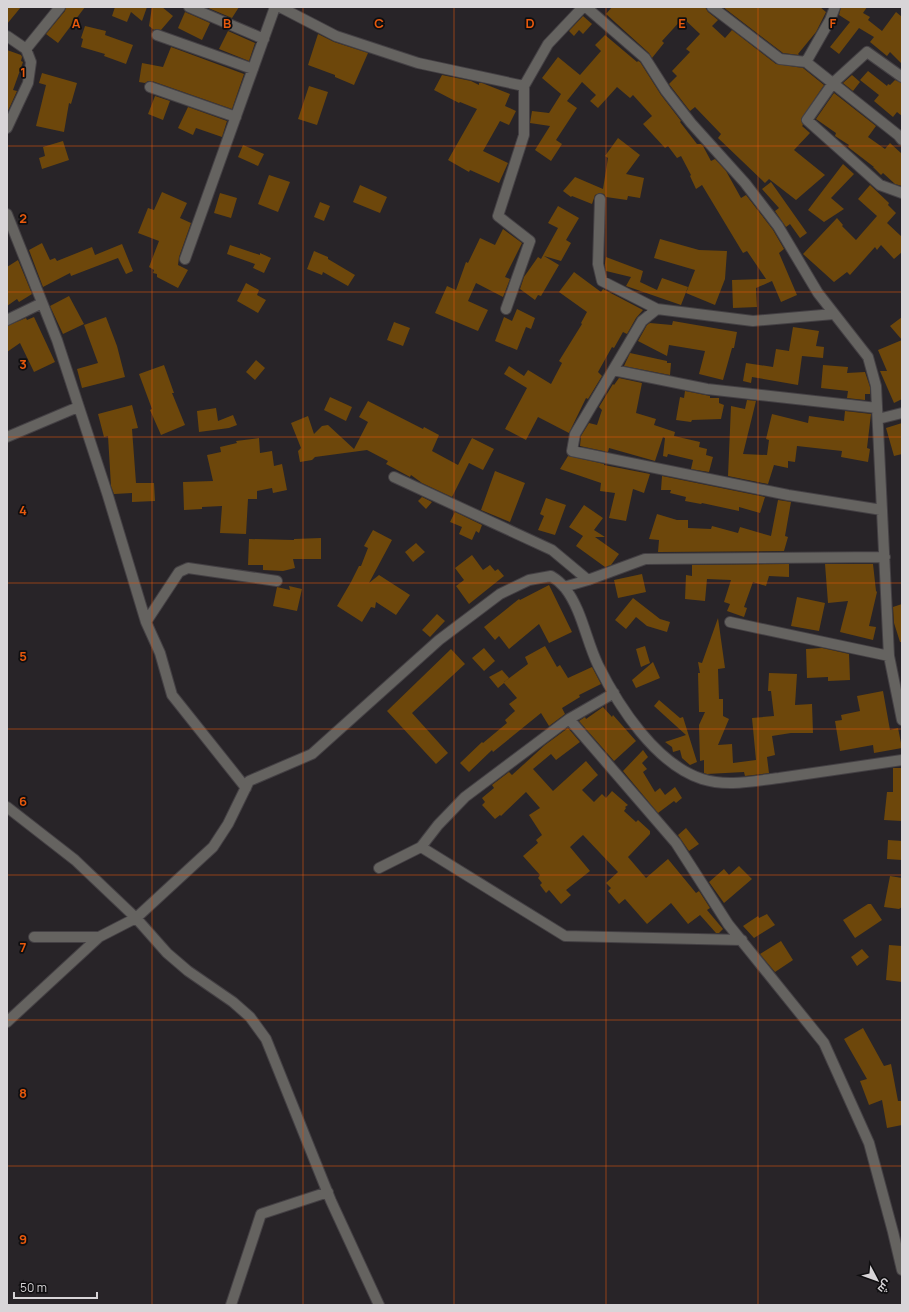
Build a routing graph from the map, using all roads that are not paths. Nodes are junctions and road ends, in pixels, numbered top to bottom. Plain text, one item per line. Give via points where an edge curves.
1 (60, 7) edge
2 (189, 7) edge
3 (275, 7) edge
4 (280, 7) edge
5 (582, 7) edge
6 (586, 7) edge
7 (712, 7) edge
8 (835, 7) edge
9 (157, 35) dead end
10 (7, 36) edge
11 (264, 39) junction
12 (26, 49) junction
13 (806, 62) junction
14 (253, 69) junction
15 (902, 78) edge
16 (833, 84) junction
17 (524, 86) junction
18 (150, 87) dead end
19 (236, 117) junction
20 (7, 128) edge
21 (902, 140) edge
22 (902, 193) edge
23 (600, 199) dead end
24 (7, 214) edge
25 (185, 259) dead end
26 (42, 303) junction
27 (506, 309) dead end
28 (657, 309) junction
29 (834, 314) junction
30 (7, 320) edge
31 (613, 370) junction
32 (78, 407) junction
33 (877, 408) junction
34 (902, 412) edge
35 (878, 419) junction
36 (7, 437) edge
37 (394, 477) dead end
38 (882, 510) junction
39 (885, 557) junction
40 (588, 580) junction
41 (277, 581) dead end
42 (564, 587) junction
43 (146, 622) junction
44 (730, 622) dead end
45 (889, 656) junction
46 (614, 693) junction
47 (569, 719) junction
48 (902, 720) edge
49 (902, 760) edge
50 (246, 788) junction
51 (7, 806) edge
52 (421, 847) junction
53 (379, 868) dead end
54 (136, 918) junction
55 (34, 937) dead end
56 (99, 937) junction
57 (742, 940) junction
58 (7, 1022) edge
59 (328, 1192) junction
60 (902, 1270) edge
61 (231, 1305) edge
62 (379, 1305) edge

1 - 12 street
2 - 11 street
3 - 11 street
4 - 17 street via 336,36 418,63
5 - 17 street via 548,44
6 - 29 street via 645,58 691,123 745,183 778,226 818,293
7 - 13 street via 780,59
8 - 13 street
9 - 14 street
10 - 12 street
11 - 14 street
12 - 20 street via 31,62 28,83
13 - 16 street
14 - 19 street
15 - 16 street via 867,52
16 - 21 street
16 - 22 street via 807,120 880,185
17 - 27 street via 524,135 498,216 530,241
18 - 19 street
19 - 25 street
23 - 28 street via 598,264 602,281
24 - 26 street
26 - 30 street
26 - 32 street via 57,340
28 - 29 street via 753,321
28 - 31 street via 642,321
29 - 33 street via 868,357 876,386
31 - 33 street via 707,388
31 - 38 street via 575,434 572,452 788,495
32 - 36 street
32 - 43 street
33 - 35 street
34 - 35 street
35 - 38 street
37 - 40 street via 552,550
38 - 39 street
39 - 40 street via 645,559
39 - 45 street
40 - 42 street
41 - 43 street via 188,568 179,572
42 - 46 street via 576,608 598,665
42 - 50 street via 551,576 529,580 500,594 439,640 312,754 249,781
43 - 50 street via 160,653 172,695
44 - 45 street
45 - 48 street
46 - 47 street
46 - 49 street via 627,716 656,749 684,771 702,779 728,784
47 - 52 street via 465,797
47 - 57 street via 676,843 728,924
50 - 54 street via 213,847
51 - 54 street via 75,860
52 - 53 street
52 - 57 street via 565,936
54 - 56 street
54 - 59 street via 188,972 233,1002 250,1017 266,1039
55 - 56 street
56 - 58 street
57 - 60 street via 824,1043 869,1143
59 - 61 street via 261,1214
59 - 62 street

